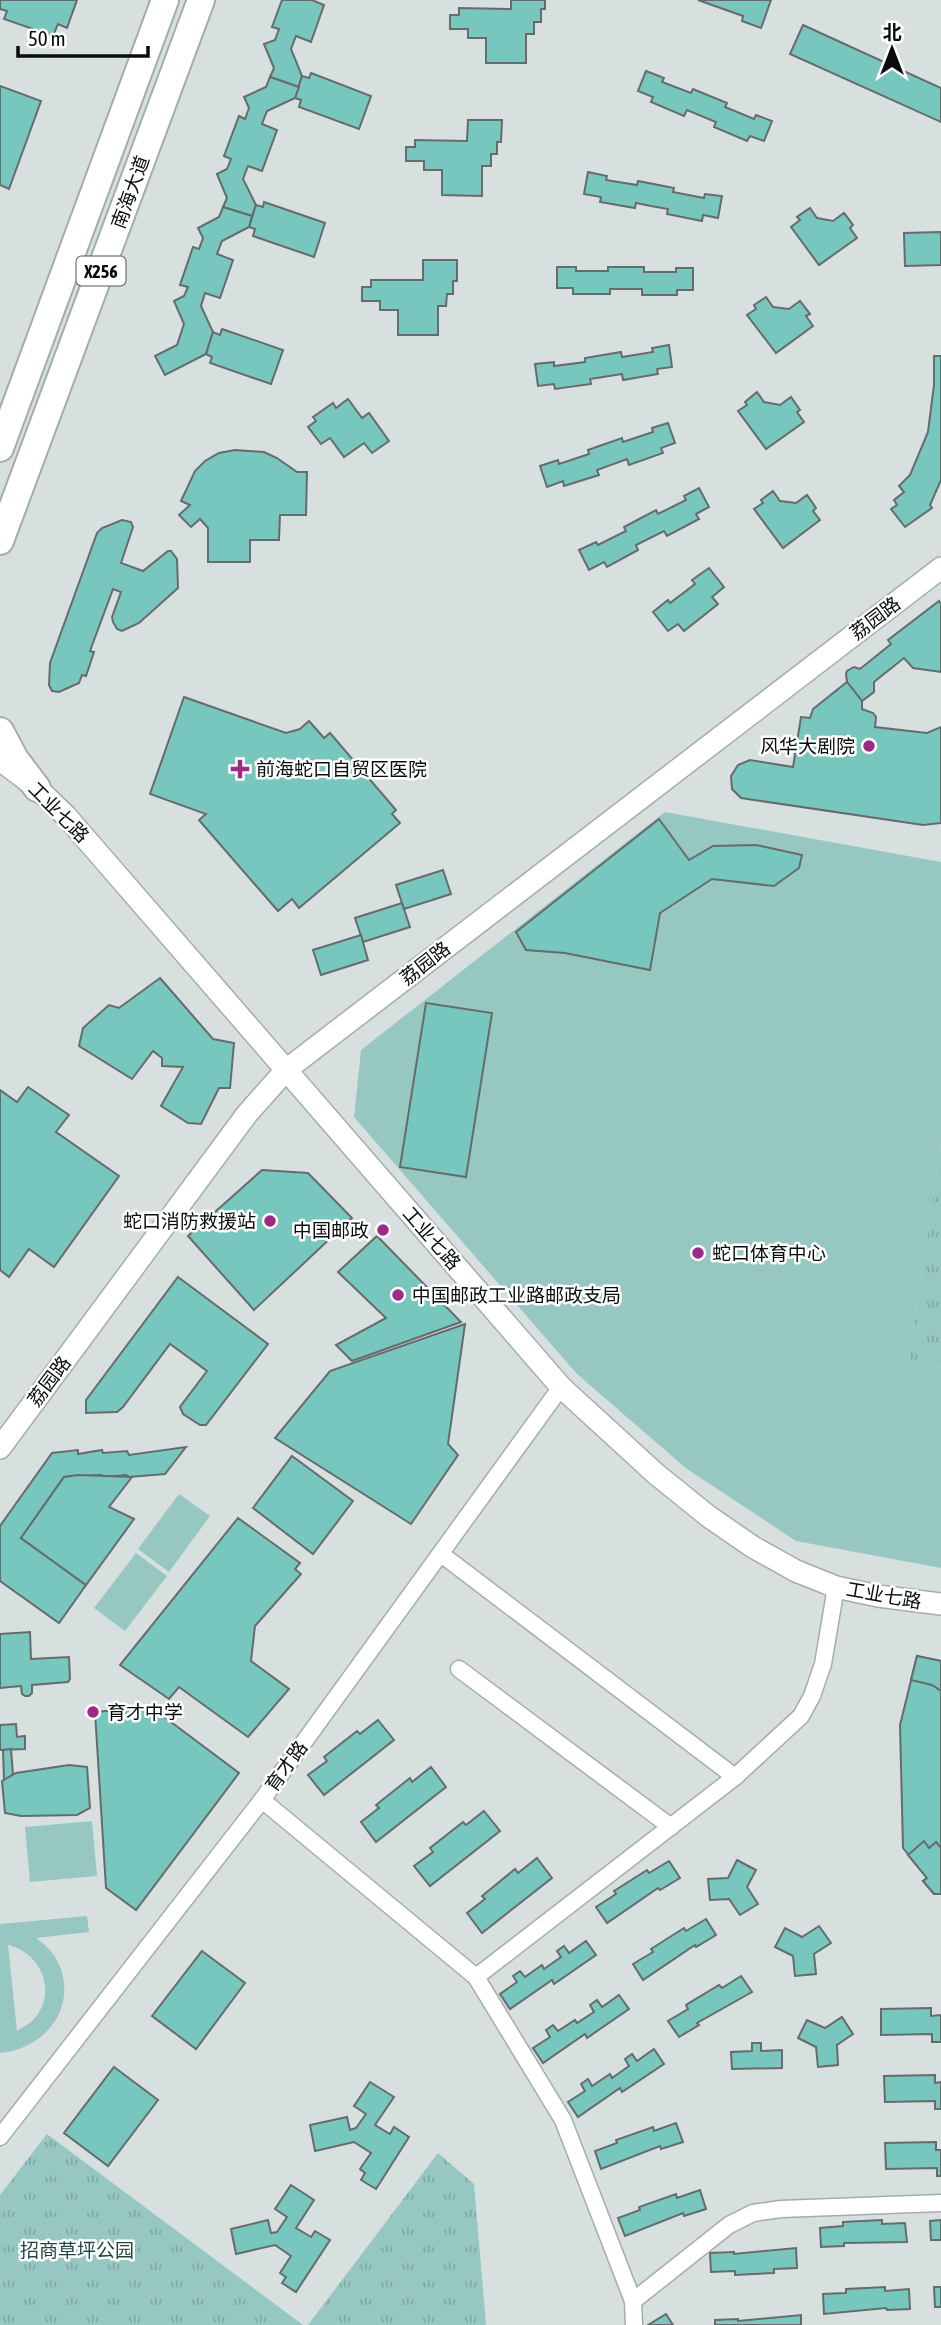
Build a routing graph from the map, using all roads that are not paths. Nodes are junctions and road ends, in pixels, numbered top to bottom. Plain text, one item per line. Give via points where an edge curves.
1 (165, 0) edge
2 (201, 0) edge
3 (0, 448) edge
4 (0, 541) edge
5 (941, 568) edge
6 (0, 732) edge
7 (0, 760) edge
8 (37, 788) junction
9 (286, 1070) junction
10 (561, 1387) junction
11 (0, 1448) edge
12 (441, 1553) junction
13 (836, 1587) junction
14 (941, 1604) edge
15 (459, 1670) dead end
16 (735, 1777) junction
17 (262, 1800) junction
18 (671, 1826) junction
19 (476, 1977) junction
20 (0, 2137) edge
21 (941, 2203) edge
22 (632, 2301) junction
23 (634, 2325) edge

1 - 3 main road, 南海大道 / X256
2 - 4 main road, 南海大道 / X256
5 - 9 street, 荔园路
6 - 8 main road
7 - 8 street, 工业七路
8 - 9 street, 工业七路
9 - 10 street, 工业七路
9 - 11 street, 荔园路 via 247,1114
10 - 12 street, 育才路
10 - 13 street, 工业七路 via 708,1516 753,1548
12 - 16 street
12 - 17 street, 育才路
13 - 14 street, 工业七路
13 - 16 street via 823,1664 812,1696 801,1716
15 - 18 street
16 - 18 street
17 - 19 street
17 - 20 street, 育才路
18 - 19 street
19 - 22 street via 563,2120
21 - 22 street via 753,2213 729,2225
22 - 23 street

